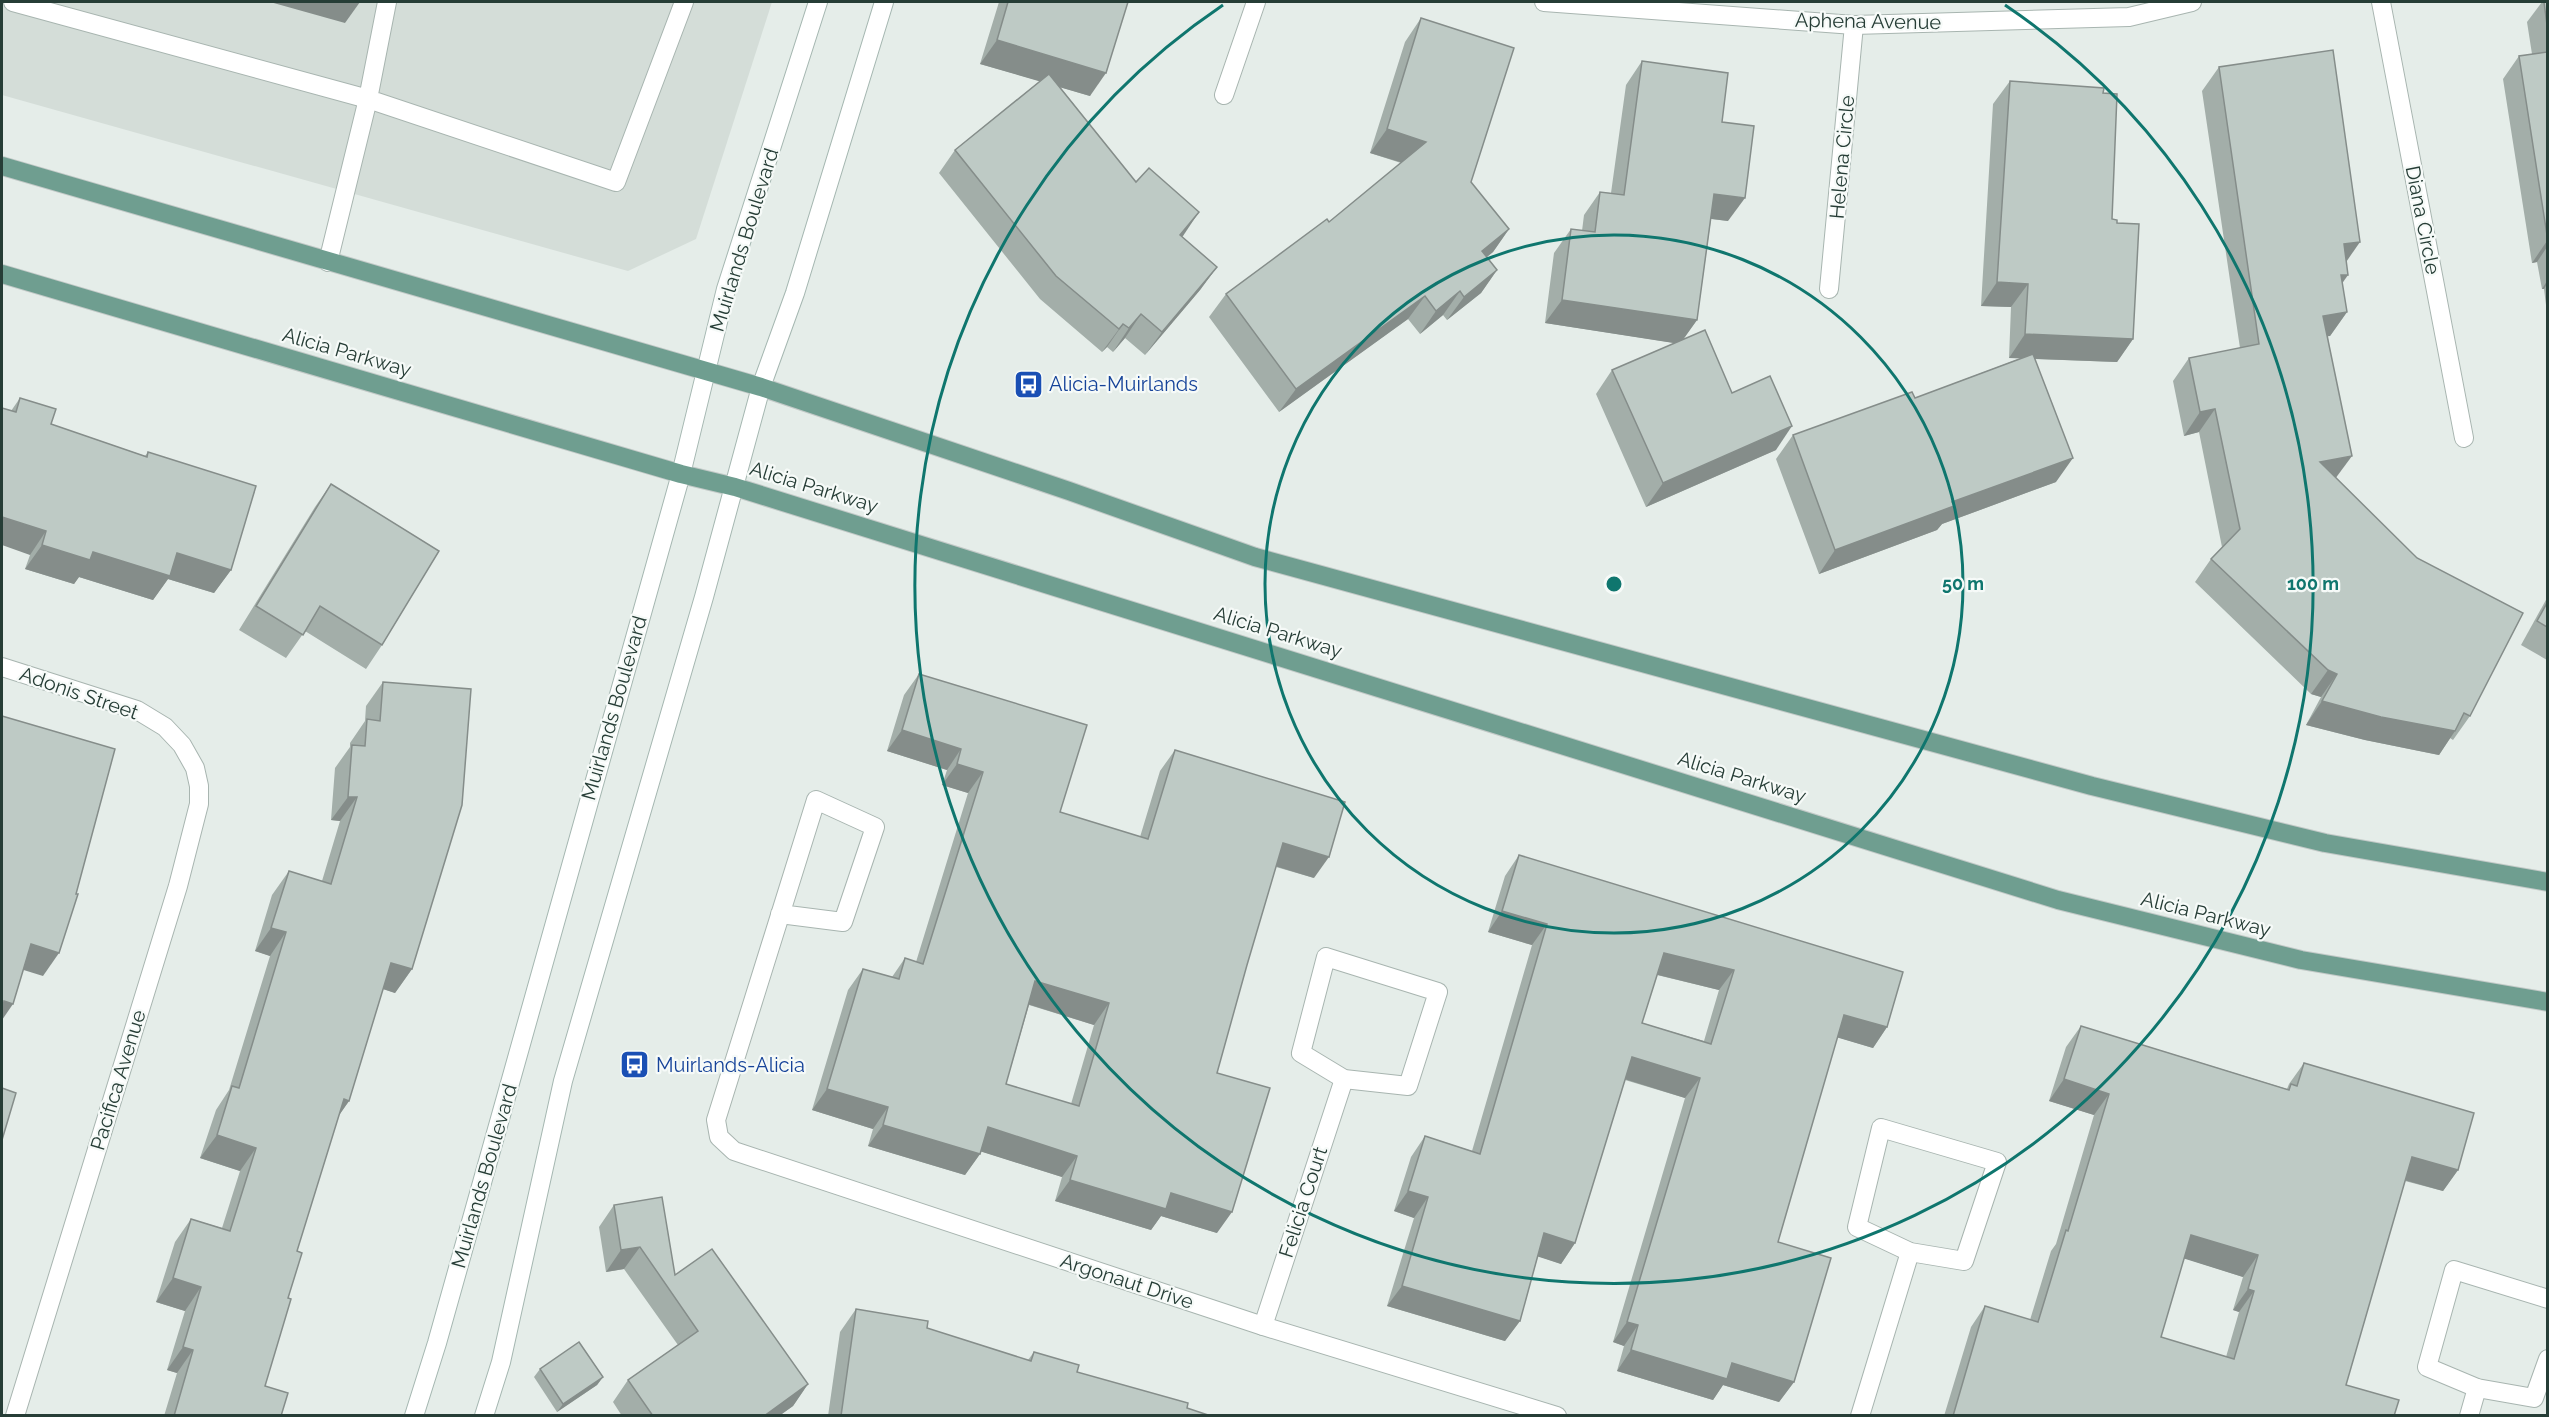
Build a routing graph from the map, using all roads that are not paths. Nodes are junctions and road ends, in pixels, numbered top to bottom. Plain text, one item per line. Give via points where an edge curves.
1 (13, 2) edge
2 (387, 2) edge
3 (684, 2) edge
4 (819, 2) edge
5 (884, 2) edge
6 (1256, 2) edge
7 (1544, 2) edge
8 (2192, 2) edge
9 (2381, 2) edge
10 (1854, 25) junction
11 (1224, 95) dead end
12 (368, 99) junction
13 (2, 166) edge
14 (328, 262) junction
15 (2, 274) edge
16 (1829, 290) dead end
17 (707, 372) junction
18 (761, 387) junction
19 (2464, 438) dead end
20 (681, 474) junction
21 (735, 486) junction
22 (2, 667) edge
23 (182, 745) joint
24 (2547, 882) edge
25 (780, 915) junction
26 (2547, 1002) edge
27 (1344, 1079) junction
28 (1910, 1252) junction
29 (2547, 1299) edge
30 (1263, 1326) junction
31 (2547, 1359) edge
32 (2477, 1388) junction
33 (15, 1416) edge
34 (414, 1416) edge
35 (484, 1416) edge
36 (1557, 1416) edge
37 (1860, 1416) edge
38 (2469, 1416) edge

1 - 12 street
2 - 12 street
3 - 12 street via 616,182
4 - 17 street, Muirlands Boulevard via 728,282
5 - 18 street via 795,293
6 - 11 street
7 - 10 street, Aphena Avenue
8 - 10 street, Aphena Avenue via 2129,17
9 - 19 street, Diana Circle
10 - 16 street, Helena Circle
12 - 14 street
13 - 14 main road
14 - 17 main road
15 - 20 main road, Alicia Parkway
17 - 18 main road
17 - 20 street, Muirlands Boulevard
18 - 21 street
18 - 24 main road via 1256,557 2092,786 2325,843
20 - 21 main road, Alicia Parkway
20 - 34 street, Muirlands Boulevard
21 - 26 main road, Alicia Parkway via 2058,900 2301,960
21 - 35 street via 563,1081 501,1362
22 - 23 street, Adonis Street via 137,710 165,727
23 - 33 street, Pacifica Avenue via 195,768 199,786 193,834
25 - 25 street via 816,800 875,827 843,922
25 - 30 street, Argonaut Drive via 716,1120 719,1137 734,1151
27 - 27 street via 1408,1086 1438,992 1326,957 1301,1053
27 - 30 street, Felicia Court
28 - 28 street via 1964,1261 1997,1162 1881,1128 1857,1227
28 - 37 street
29 - 32 street via 2454,1270 2427,1368
30 - 36 street, Argonaut Drive
31 - 32 street via 2534,1398
32 - 38 street

